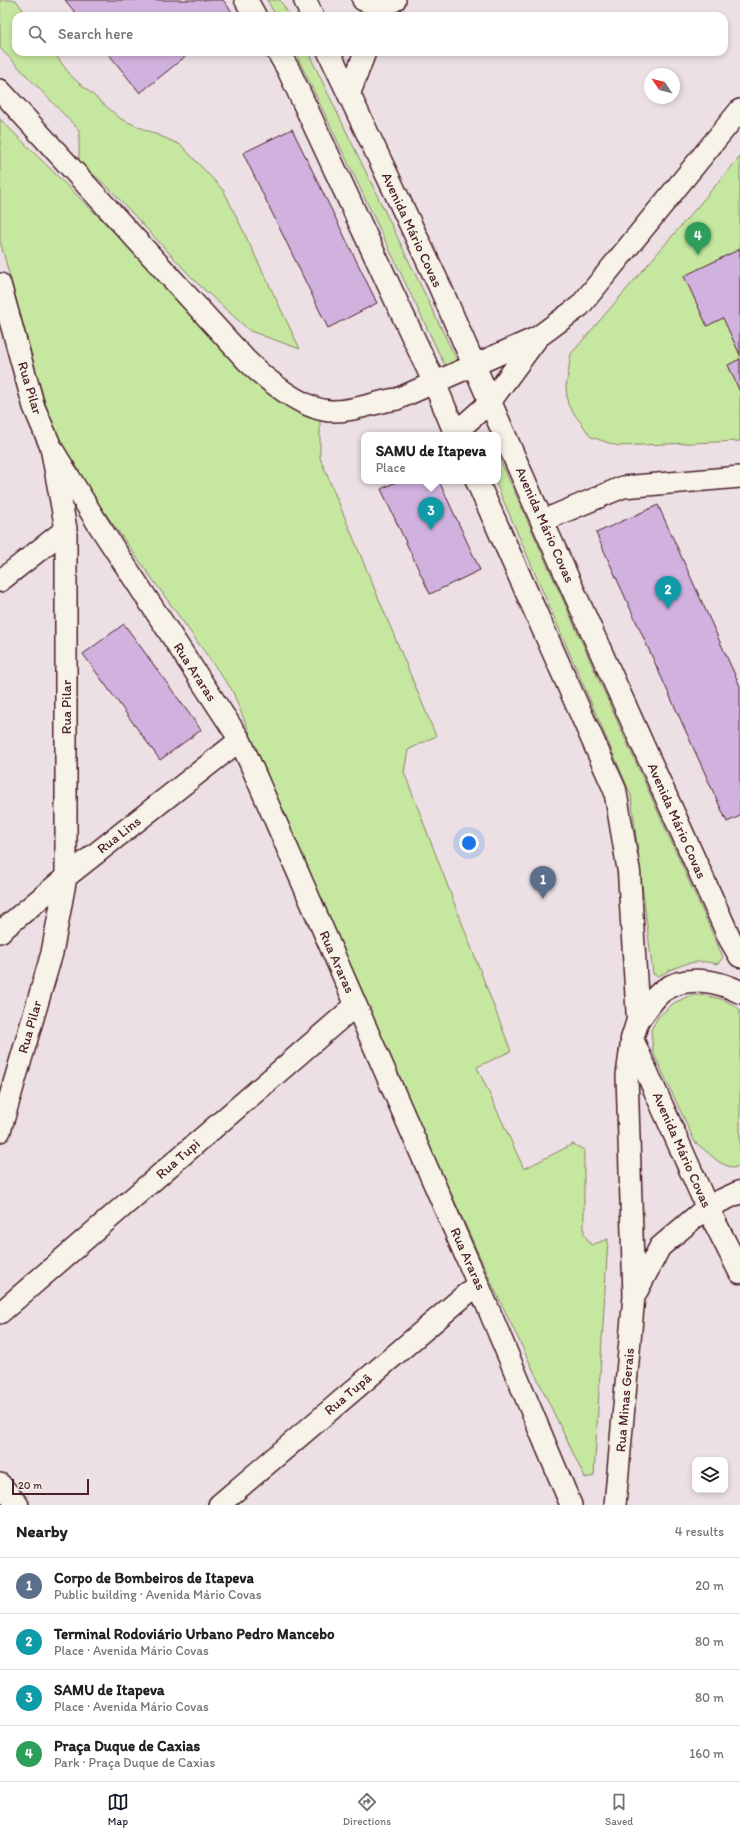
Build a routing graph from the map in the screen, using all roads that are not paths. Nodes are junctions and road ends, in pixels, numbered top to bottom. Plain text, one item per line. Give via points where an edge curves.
1 (246, 0) edge
2 (305, 0) edge
3 (254, 12) edge
4 (310, 12) edge
5 (280, 56) edge
6 (331, 56) edge
7 (363, 56) edge
8 (0, 90) edge
9 (348, 95) junction
10 (740, 110) edge
11 (0, 284) edge
12 (538, 337) junction
13 (475, 365) junction
14 (434, 382) junction
15 (490, 402) junction
16 (455, 432) edge
17 (458, 432) edge
18 (51, 448) junction
19 (740, 476) edge
20 (478, 484) edge
21 (542, 521) junction
22 (66, 529) junction
23 (0, 581) edge
24 (240, 740) junction
25 (66, 877) junction
26 (0, 932) edge
27 (740, 956) edge
28 (740, 992) edge
29 (356, 1005) junction
30 (635, 1030) junction
31 (0, 1131) edge
32 (740, 1192) edge
33 (707, 1207) junction
34 (740, 1272) edge
35 (478, 1284) junction
36 (634, 1296) junction
37 (0, 1313) edge
38 (0, 1484) edge
39 (18, 1505) edge
40 (218, 1505) edge
41 (571, 1505) edge
42 (615, 1505) edge

1 - 3 main road
2 - 4 main road
5 - 14 main road
6 - 9 main road, Avenida Mário Covas
7 - 9 street
8 - 14 street via 264,378 298,399 330,411 397,399
9 - 13 main road, Avenida Mário Covas
10 - 12 street via 580,306
11 - 18 street, Rua Pilar via 34,407
12 - 13 street
12 - 15 street
13 - 14 street
13 - 15 main road, Avenida Mário Covas
14 - 16 main road
15 - 17 street
15 - 21 main road, Avenida Mário Covas
18 - 22 street, Rua Pilar
18 - 24 street, Rua Araras
19 - 21 street via 622,487
20 - 30 main road, Avenida Mário Covas via 615,790 628,872
21 - 27 main road, Avenida Mário Covas via 730,939
22 - 23 street
22 - 25 street, Rua Pilar
24 - 25 street, Rua Lins
24 - 29 street, Rua Araras
25 - 26 street, Rua Lins
25 - 31 street, Rua Pilar via 52,953
28 - 30 main road via 720,984 682,981 662,990
29 - 35 street, Rua Araras
29 - 37 street, Rua Tupi
30 - 33 main road, Avenida Mário Covas
30 - 36 street, Rua Minas Gerais via 627,1075
32 - 33 main road
33 - 34 main road, Avenida Mário Covas
33 - 36 street via 660,1247
35 - 40 street, Rua Tupã
35 - 41 street, Rua Araras
36 - 42 street, Rua Minas Gerais
38 - 39 street

